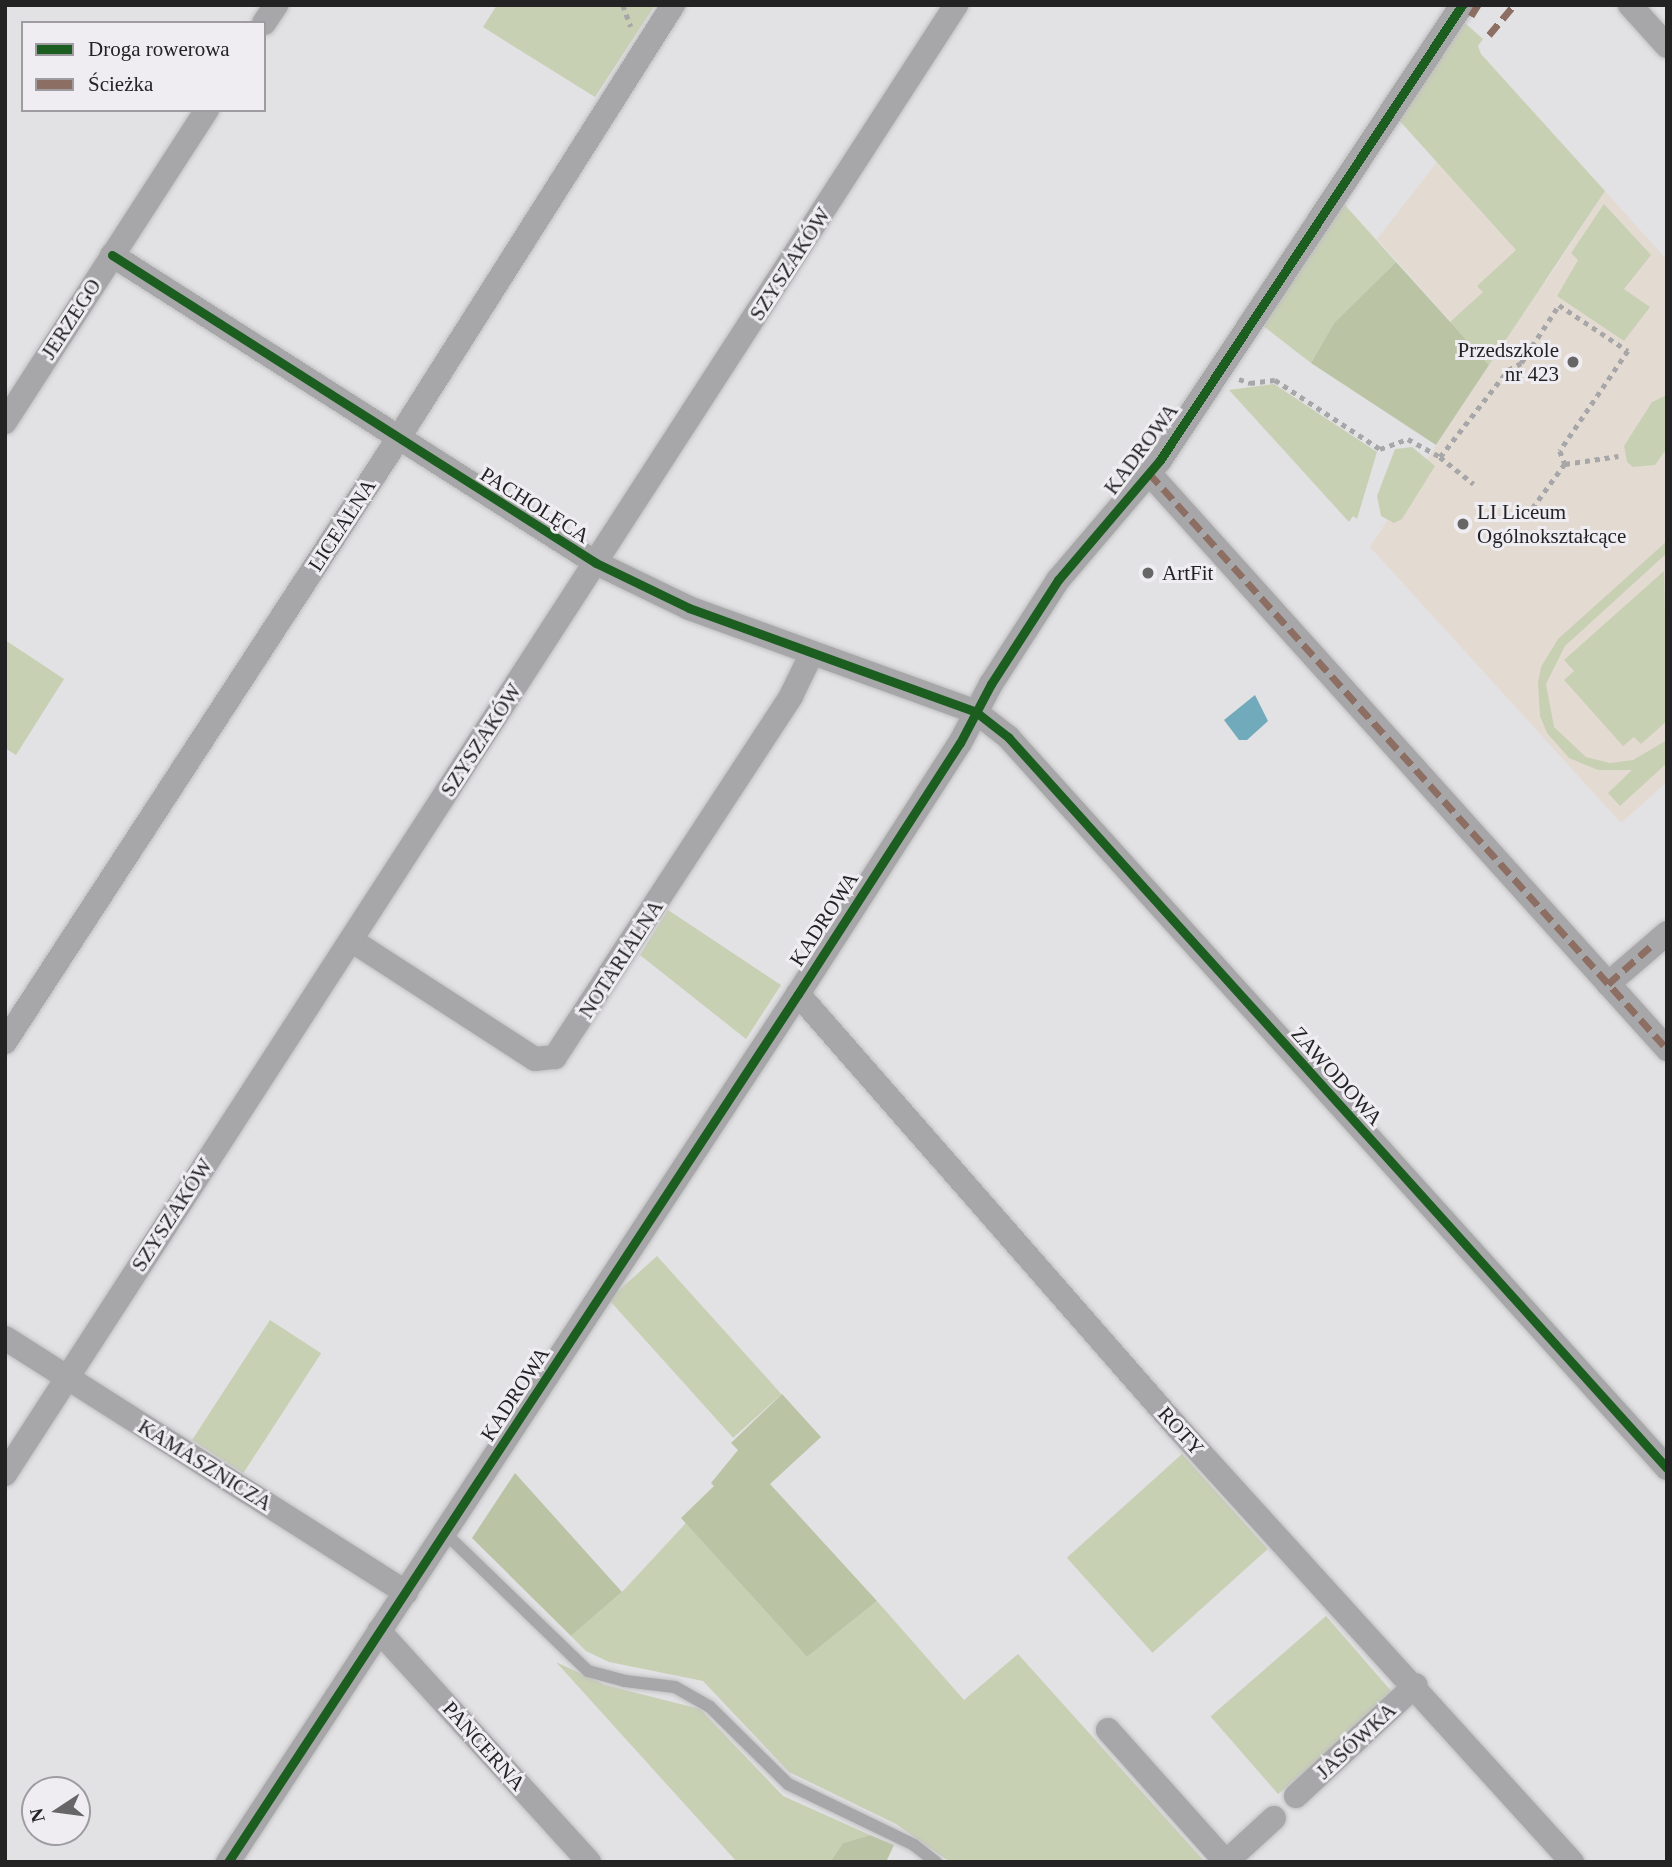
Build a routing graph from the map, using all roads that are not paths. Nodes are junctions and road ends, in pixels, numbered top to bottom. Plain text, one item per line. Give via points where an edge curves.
1 (276, 5) edge
2 (673, 5) edge
3 (956, 5) edge
4 (1462, 5) edge
5 (1630, 5) edge
6 (265, 21) edge
7 (1667, 46) edge
8 (206, 112) edge
9 (112, 255) junction
10 (5, 422) edge
11 (398, 439) junction
12 (1149, 473) junction
13 (596, 563) junction
14 (811, 654) junction
15 (976, 712) junction
16 (351, 940) junction
17 (1658, 940) edge
18 (1608, 984) junction
19 (798, 994) junction
20 (5, 1042) edge
21 (1667, 1049) edge
22 (5, 1338) edge
23 (67, 1378) junction
24 (1667, 1468) edge
25 (5, 1474) edge
26 (445, 1533) junction
27 (406, 1592) junction
28 (379, 1631) junction
29 (1416, 1685) junction
30 (1108, 1730) dead end
31 (1297, 1796) dead end
32 (1274, 1818) dead end
33 (228, 1862) edge
34 (589, 1862) edge
35 (936, 1862) edge
36 (1226, 1862) edge
37 (1572, 1862) edge

1 - 6 street
2 - 11 street, LICEALNA
3 - 13 street, SZYSZAKÓW
4 - 12 street, KADROWA
5 - 7 street
8 - 9 street, JERZEGO
9 - 10 street, JERZEGO
9 - 11 street, PACHOLĘCA
11 - 13 street, PACHOLĘCA
11 - 20 street, LICEALNA
12 - 15 street, KADROWA via 1069,564
12 - 18 street
13 - 14 street, PACHOLĘCA via 671,601
13 - 16 street, SZYSZAKÓW
14 - 15 street, PACHOLĘCA
14 - 16 street, NOTARIALNA via 791,696 555,1057 535,1059
15 - 19 street, KADROWA
15 - 24 street, ZAWODOWA via 1008,737
16 - 23 street, SZYSZAKÓW
17 - 18 street
18 - 21 street
19 - 26 street, KADROWA
19 - 29 street, ROTY via 1176,1426
22 - 23 street, KAMASZNICZA
23 - 25 street, SZYSZAKÓW
23 - 27 street, KAMASZNICZA
26 - 27 street, KADROWA
26 - 35 lane via 588,1671 625,1681 676,1686 710,1707 788,1784 914,1845
27 - 28 street, KADROWA
28 - 33 street, KADROWA
28 - 34 street, PANCERNA
29 - 31 street, JASÓWKA
29 - 37 street, ROTY
30 - 36 street
32 - 36 street

